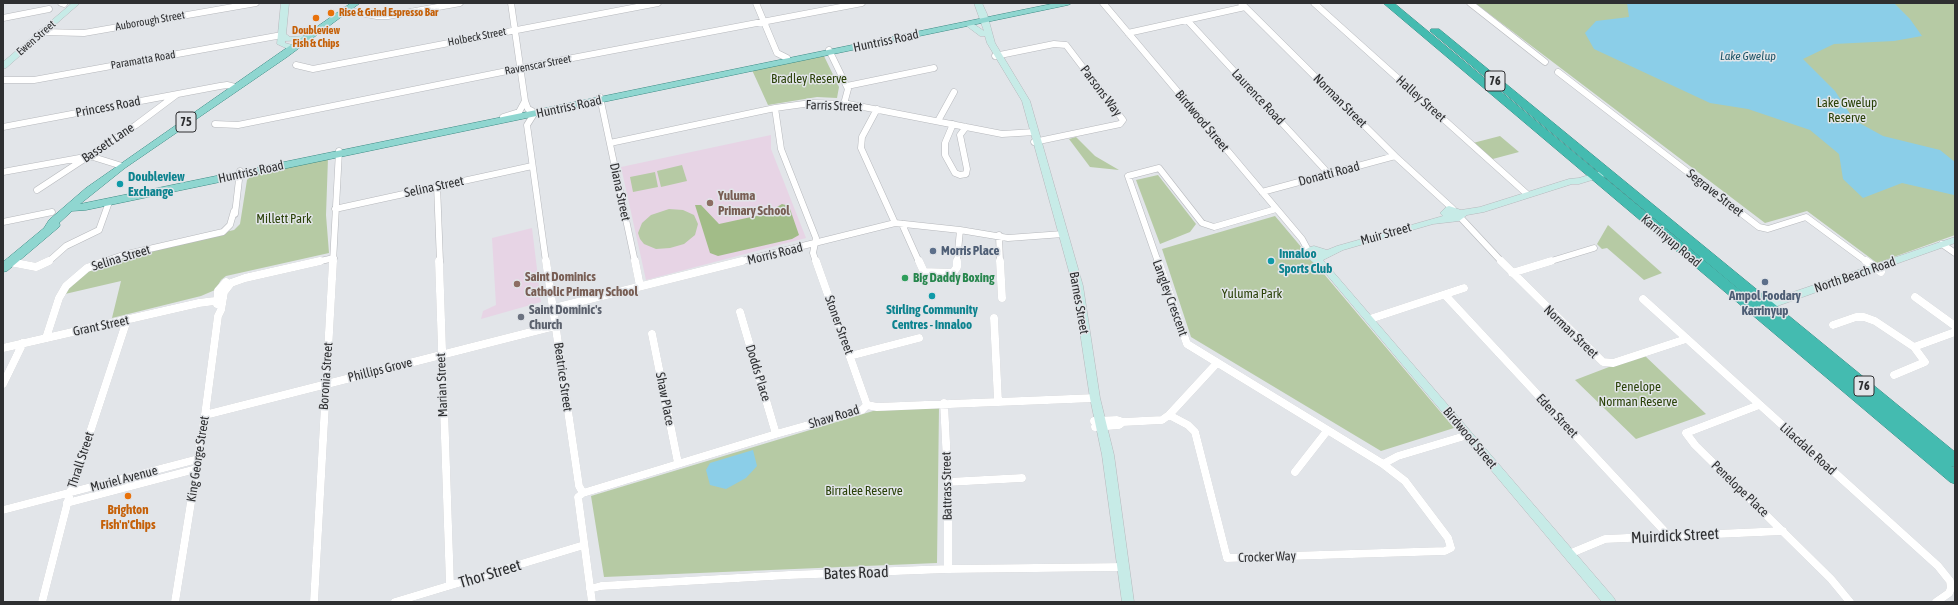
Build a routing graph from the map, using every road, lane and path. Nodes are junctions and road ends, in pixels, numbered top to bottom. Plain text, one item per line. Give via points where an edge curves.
1 (76, 3) edge
2 (256, 3) edge
3 (285, 3) edge
4 (356, 3) edge
5 (460, 3) edge
6 (511, 3) edge
7 (658, 3) edge
8 (756, 3) edge
9 (862, 3) edge
10 (973, 3) edge
11 (978, 3) edge
12 (1056, 3) edge
13 (1068, 3) edge
14 (1103, 3) edge
15 (1314, 3) edge
16 (1470, 3) edge
17 (65, 5) edge
18 (1243, 5) edge
19 (1397, 5) edge
20 (49, 8) dead end
21 (342, 12) junction
22 (3, 18) edge
23 (982, 20) junction
24 (1187, 20) junction
25 (764, 22) junction
26 (968, 24) junction
27 (514, 29) junction
28 (42, 32) junction
29 (1128, 33) junction
30 (983, 34) junction
31 (282, 38) junction
32 (304, 38) junction
33 (293, 47) junction
34 (829, 51) junction
35 (997, 56) junction
36 (787, 58) junction
37 (1545, 62) dead end
38 (296, 65) dead end
39 (3, 66) edge
40 (520, 68) junction
41 (934, 68) dead end
42 (1558, 72) dead end
43 (3, 80) edge
44 (847, 86) junction
45 (233, 88) junction
46 (954, 92) dead end
47 (176, 94) junction
48 (600, 99) junction
49 (525, 101) junction
50 (844, 104) junction
51 (775, 108) junction
52 (878, 109) junction
53 (533, 113) junction
54 (503, 117) junction
55 (519, 117) junction
56 (938, 121) junction
57 (214, 124) dead end
58 (953, 124) junction
59 (527, 125) junction
60 (3, 127) edge
61 (966, 127) junction
62 (1035, 137) junction
63 (610, 144) junction
64 (338, 152) junction
65 (88, 156) junction
66 (1395, 156) junction
67 (122, 166) junction
68 (532, 166) junction
69 (3, 172) edge
70 (240, 173) junction
71 (1597, 173) junction
72 (1329, 174) junction
73 (437, 185) junction
74 (37, 190) dead end
75 (1262, 192) junction
76 (1527, 194) junction
77 (104, 203) junction
78 (75, 205) junction
79 (336, 208) junction
80 (1276, 209) junction
81 (52, 212) dead end
82 (1453, 214) junction
83 (3, 222) edge
84 (59, 223) junction
85 (899, 223) junction
86 (49, 228) junction
87 (960, 230) junction
88 (1061, 232) junction
89 (999, 235) junction
90 (813, 244) junction
91 (1952, 246) edge
92 (1594, 248) dead end
93 (1318, 253) junction
94 (334, 258) junction
95 (6, 265) edge
96 (1878, 270) junction
97 (1512, 273) junction
98 (640, 286) junction
99 (1464, 288) dead end
100 (1445, 295) junction
101 (1916, 297) dead end
102 (220, 298) junction
103 (1002, 298) dead end
104 (1643, 299) dead end
105 (554, 308) junction
106 (1764, 311) junction
107 (740, 312) dead end
108 (994, 318) dead end
109 (1370, 319) junction
110 (127, 320) junction
111 (1833, 325) dead end
112 (555, 326) junction
113 (1955, 326) edge
114 (1955, 332) edge
115 (652, 334) dead end
116 (46, 338) junction
117 (919, 338) dead end
118 (1686, 339) junction
119 (23, 344) junction
120 (1914, 347) junction
121 (3, 348) edge
122 (441, 354) junction
123 (850, 356) junction
124 (1217, 363) junction
125 (1894, 376) dead end
126 (3, 384) edge
127 (325, 384) junction
128 (1092, 398) junction
129 (998, 401) junction
130 (944, 403) junction
131 (867, 405) junction
132 (1759, 405) junction
133 (205, 415) junction
134 (1169, 415) junction
135 (1098, 424) junction
136 (1327, 431) junction
137 (776, 434) junction
138 (1468, 435) junction
139 (198, 459) junction
140 (1954, 460) edge
141 (678, 463) junction
142 (1383, 464) junction
143 (1939, 466) junction
144 (196, 469) junction
145 (1295, 472) dead end
146 (1022, 478) dead end
147 (1955, 478) edge
148 (948, 482) junction
149 (70, 493) junction
150 (583, 493) junction
151 (67, 503) junction
152 (3, 510) edge
153 (1783, 531) junction
154 (1668, 536) junction
155 (584, 545) junction
156 (1445, 551) joint
157 (1569, 554) junction
158 (1120, 567) junction
159 (948, 569) junction
160 (450, 585) junction
161 (590, 589) junction
162 (42, 602) edge
163 (175, 602) edge
164 (314, 602) edge
165 (395, 602) edge
166 (592, 602) edge
167 (1121, 602) edge
168 (1128, 602) edge
169 (1610, 602) edge
170 (1850, 602) edge
171 (1936, 602) edge

1 - 17 main road, Ewen Street
2 - 28 street, Auborough Street via 84,33
3 - 31 main road
4 - 21 main road, 75
5 - 21 street via 388,16
6 - 27 street
7 - 27 street, Holbeck Street
8 - 25 street
9 - 25 street, Ravenscar Street
10 - 23 main road
11 - 23 main road
12 - 23 main road, Huntriss Road
13 - 23 main road, Huntriss Road
14 - 29 street, Birdwood Street
15 - 76 street, Halley Street
16 - 37 street
17 - 28 main road, Ewen Street
18 - 24 street
18 - 66 street, Norman Street
19 - 71 highway, Karrinyup Road / 76
20 - 22 street
21 - 32 main road, 75
21 - 33 main road, 75
23 - 26 main road, Huntriss Road
23 - 30 main road, Barnes Street
23 - 34 main road, Huntriss Road
23 - 35 main road, Barnes Street
24 - 29 street
24 - 72 street, Laurence Road
25 - 36 street via 777,53
25 - 40 street, Ravenscar Street
26 - 30 main road
26 - 34 main road, Huntriss Road
27 - 38 street, Holbeck Street via 312,69
27 - 40 street
28 - 39 main road, Ewen Street
29 - 75 street, Birdwood Street
30 - 35 main road, Barnes Street
31 - 32 main road
31 - 33 main road via 281,44
31 - 43 street, Paramatta Road via 34,80
32 - 33 main road, 75
33 - 45 main road, 75
34 - 36 main road, Huntriss Road
34 - 44 street
34 - 48 main road, Huntriss Road
35 - 62 main road, Barnes Street via 1020,95
35 - 62 street, Parsons Way via 1054,44 1066,45 1123,120 1120,124
36 - 48 main road, Huntriss Road
40 - 49 street
40 - 57 street, Ravenscar Street via 238,125
41 - 44 street
42 - 96 street, Segrave Street via 1765,232 1806,217
44 - 50 street
45 - 47 street, Princess Road via 213,87
45 - 67 main road, 75
46 - 56 street
47 - 60 street, Princess Road
47 - 65 street, Bassett Lane
48 - 53 main road, Huntriss Road
48 - 63 street, Diana Street
49 - 53 street
49 - 54 street via 519,112
50 - 51 street, Farris Street via 812,103
50 - 52 street, Farris Street
51 - 63 street, Farris Street
51 - 90 street, Stoner Street via 781,149 816,238
52 - 56 street, Farris Street
52 - 85 street via 862,136 861,148
53 - 54 main road, Huntriss Road
53 - 55 main road, Huntriss Road
53 - 59 street
54 - 64 main road, Huntriss Road
55 - 59 street
55 - 64 main road, Huntriss Road
56 - 58 street, Farris Street
58 - 61 street, Farris Street
58 - 61 street via 945,143 945,155 955,172 960,175 966,174 967,169 960,135
59 - 68 street, Beatrice Street
61 - 62 street, Farris Street
62 - 88 main road, Barnes Street
63 - 98 street, Diana Street
64 - 70 main road, Huntriss Road
64 - 79 street, Boronia Street
65 - 67 street
65 - 69 street
65 - 74 street, Bassett Lane
66 - 72 street, Donatti Road
66 - 82 street, Norman Street
67 - 78 main road, 75
68 - 73 street, Selina Street
68 - 105 street, Beatrice Street
70 - 77 main road, Huntriss Road
70 - 78 main road, Huntriss Road
70 - 116 street, Selina Street via 234,211 236,220 223,235 123,255 87,268 66,286 59,298
71 - 76 main road, Muir Street via 1579,181
71 - 106 highway, Karrinyup Road / 76
72 - 75 street, Donatti Road
73 - 79 street, Selina Street
73 - 122 street, Marian Street
75 - 80 street, Birdwood Street
76 - 82 main road, Muir Street via 1481,210
77 - 78 main road, Huntriss Road
77 - 84 main road
77 - 95 street via 99,230 66,246 47,263 36,267
78 - 84 main road, 75
78 - 86 main road, 75
79 - 94 street, Boronia Street
80 - 93 street, Birdwood Street
80 - 124 street, Langley Crescent via 1214,227 1202,223 1159,168 1128,176 1187,344
81 - 83 street
82 - 93 main road, Muir Street
82 - 97 street, Norman Street
84 - 86 main road, 75
85 - 87 street, Morris Road
85 - 87 street via 924,272 953,273 957,267
85 - 90 street, Morris Road
86 - 95 main road, 75
87 - 89 street, Morris Road
88 - 89 street, Morris Road via 1024,238
88 - 128 main road, Barnes Street via 1073,285
89 - 103 street
90 - 98 street, Morris Road
90 - 123 street, Stoner Street via 813,253
91 - 96 main road, North Beach Road
92 - 97 street
93 - 109 main road, Birdwood Street via 1330,272
94 - 102 street via 230,282
94 - 127 street, Boronia Street
96 - 106 main road, North Beach Road
97 - 118 street, Norman Street via 1606,363 1613,363
98 - 105 street, Morris Road
99 - 100 street
100 - 109 street
100 - 154 street, Eden Street
101 - 113 street
102 - 110 street, Grant Street
102 - 133 street, King George Street via 216,311 218,316
104 - 118 street, Lilacdale Road
105 - 112 street, Beatrice Street
106 - 140 highway, Karrinyup Road / 76
106 - 143 highway, Karrinyup Road / 76
107 - 137 street, Dodds Place
108 - 129 street
109 - 138 main road, Birdwood Street
110 - 116 street, Grant Street
110 - 149 street, Thrall Street
111 - 120 street via 1864,317 1875,321
112 - 122 street, Phillips Grove
112 - 150 street, Beatrice Street via 579,486
114 - 120 street
115 - 141 street, Shaw Place
116 - 119 street, Grant Street
117 - 123 street
118 - 132 street, Lilacdale Road
119 - 121 street, Grant Street
119 - 126 street
120 - 125 street via 1924,362
122 - 127 street, Phillips Grove
122 - 160 street, Marian Street
123 - 131 street, Stoner Street
124 - 134 street
124 - 136 street, Langley Crescent
127 - 133 street, Phillips Grove
127 - 164 street, Boronia Street
128 - 129 street, Shaw Road
128 - 135 main road, Barnes Street
129 - 130 street, Shaw Road
130 - 131 street, Shaw Road via 877,407
130 - 148 street, Battrass Street
131 - 137 street, Shaw Road via 862,410
132 - 153 street, Penelope Place via 1686,433 1695,445
132 - 171 street, Lilacdale Road via 1938,566 1950,580 1951,588 1949,593
133 - 139 street, King George Street
134 - 135 street via 1152,422
134 - 156 street, Crocker Way via 1188,425 1195,432 1227,558
135 - 158 main road, Barnes Street
136 - 142 street, Langley Crescent
136 - 145 street
137 - 141 street, Shaw Road
138 - 142 street via 1398,456
138 - 157 main road, Birdwood Street
139 - 144 street, King George Street
139 - 149 street, Muriel Avenue
140 - 143 highway
141 - 150 street, Shaw Road
142 - 156 street, Langley Crescent via 1405,481 1448,538 1451,548
143 - 147 highway, Karrinyup Road / 76
144 - 151 street
144 - 163 street, King George Street
146 - 148 street
148 - 159 street, Battrass Street
149 - 151 street, Thrall Street
149 - 152 street, Muriel Avenue
150 - 155 street, Beatrice Street via 578,497
151 - 162 street, Thrall Street
153 - 154 street, Muirdick Street
153 - 170 street, Penelope Place
154 - 157 street, Muirdick Street via 1605,539
155 - 160 street, Thor Street
155 - 161 street, Beatrice Street
157 - 169 main road, Birdwood Street
158 - 159 street, Bates Road
158 - 167 main road, Barnes Street
158 - 168 main road, Barnes Street
159 - 161 street, Bates Road via 601,586
160 - 165 street, Thor Street
161 - 166 street, Beatrice Street

